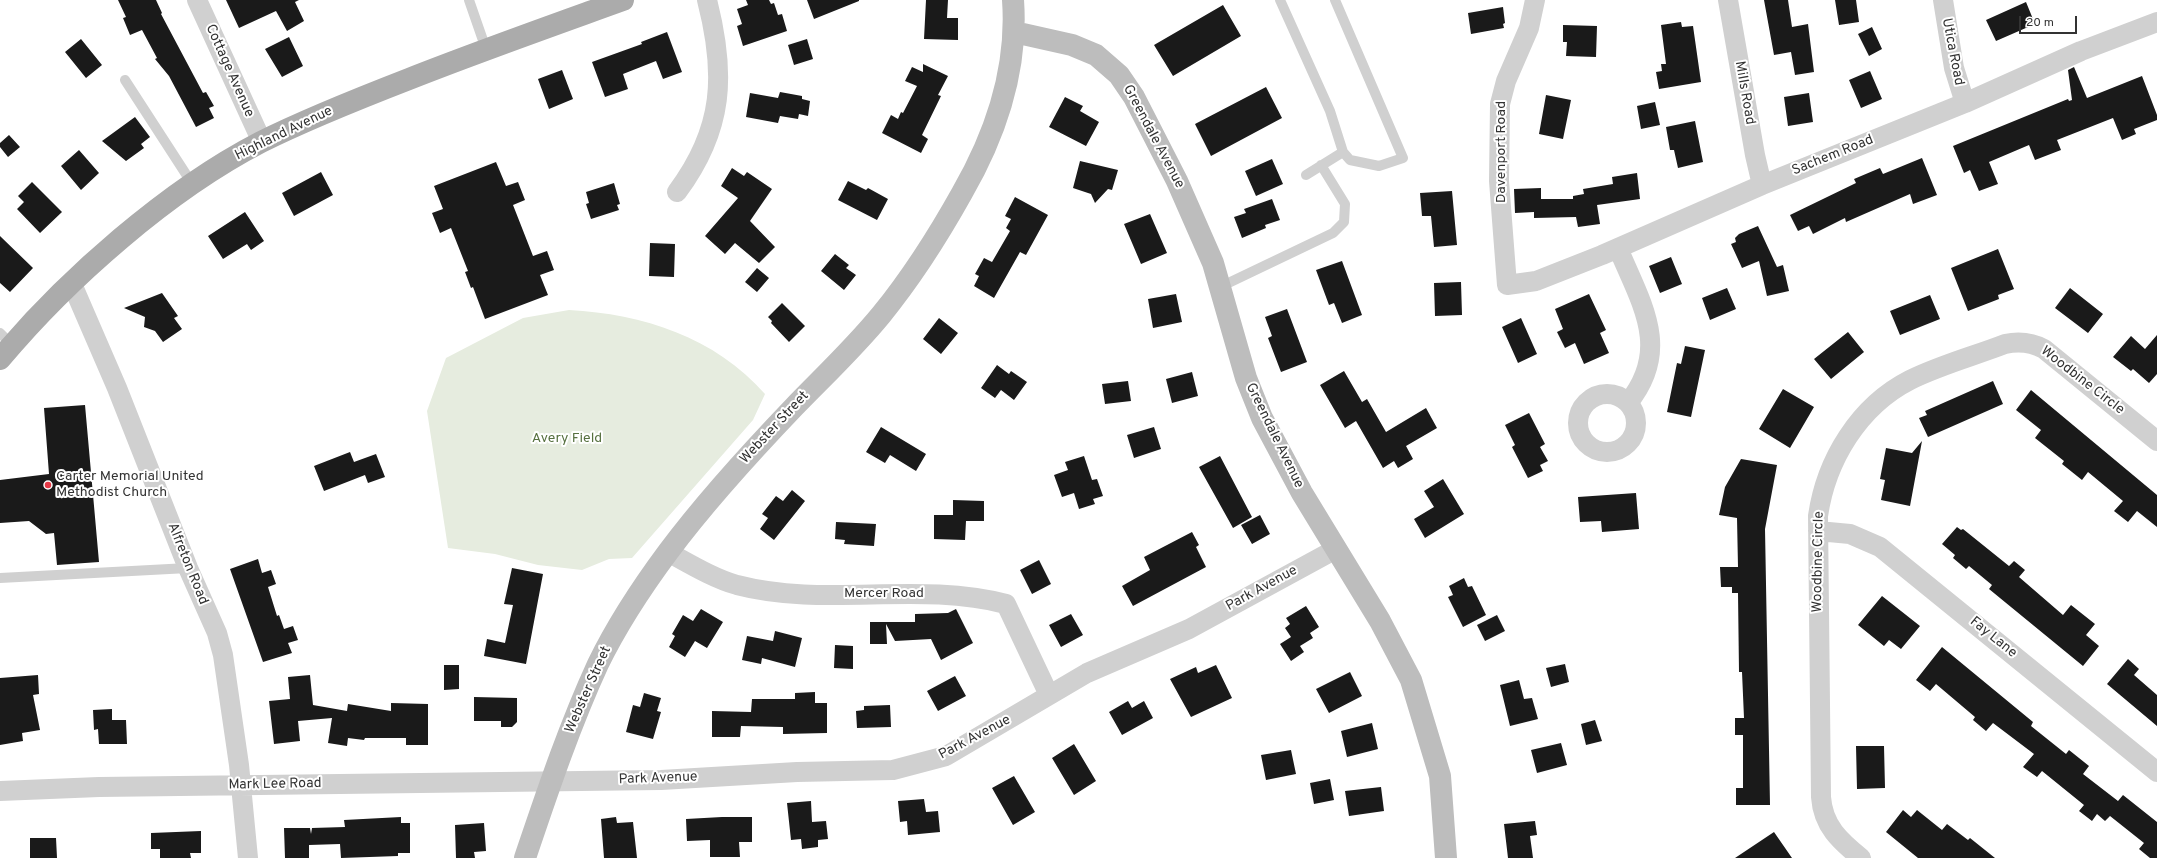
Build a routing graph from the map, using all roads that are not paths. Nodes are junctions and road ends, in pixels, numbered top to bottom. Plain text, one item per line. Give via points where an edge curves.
1 (197, 0) edge
2 (469, 0) edge
3 (623, 0) edge
4 (707, 0) edge
5 (1013, 0) edge
6 (1280, 0) edge
7 (1335, 0) edge
8 (1535, 0) edge
9 (1728, 0) edge
10 (1942, 0) edge
11 (2157, 22) edge
12 (1014, 32) junction
13 (486, 49) junction
14 (125, 80) dead end
15 (1965, 103) junction
16 (262, 142) junction
17 (1343, 152) junction
18 (1321, 165) junction
19 (1306, 174) dead end
20 (193, 184) junction
21 (1762, 185) junction
22 (676, 192) dead end
23 (1618, 248) junction
24 (72, 284) junction
25 (1507, 285) joint
26 (1220, 286) junction
27 (4, 346) edge
28 (1628, 403) dead end
29 (2157, 441) edge
30 (1818, 531) junction
31 (1336, 549) junction
32 (668, 552) junction
33 (188, 568) junction
34 (0, 578) edge
35 (1049, 695) junction
36 (2157, 772) edge
37 (551, 782) junction
38 (241, 786) junction
39 (0, 790) edge
40 (248, 858) edge
41 (524, 858) edge
42 (1446, 858) edge
43 (1861, 858) edge

1 - 16 street, Cottage Avenue
2 - 13 lane
3 - 13 main road, Highland Avenue
4 - 22 street via 714,36 717,102 704,150
5 - 12 street, Webster Street
6 - 17 lane via 1330,111
7 - 17 lane via 1403,158 1379,166 1350,160
8 - 25 street, Davenport Road via 1529,28 1506,81 1500,104 1499,181
9 - 21 street, Mills Road
10 - 15 street, Utica Road via 1954,68
11 - 15 street, Sachem Road via 2069,56
12 - 26 street, Greendale Avenue via 1072,45 1096,55 1119,75 1134,98 1181,188 1213,263
12 - 32 street, Webster Street via 1008,78 996,121 973,173 932,244 881,315 742,462
13 - 16 main road, Highland Avenue via 358,99
14 - 20 lane
15 - 21 street, Sachem Road
16 - 20 main road, Highland Avenue
17 - 18 lane
18 - 19 lane
18 - 26 lane via 1345,204 1344,222 1333,233
20 - 24 main road, Highland Avenue via 134,229
21 - 23 street, Sachem Road
23 - 25 street, Sachem Road via 1536,281
23 - 28 street via 1651,335 1650,354 1644,378
24 - 27 main road, Highland Avenue
24 - 33 street, Alfreton Road via 117,388
26 - 31 street, Greendale Avenue via 1246,378 1262,418 1280,454
29 - 30 street, Woodbine Circle via 2044,349 2029,343 2005,344 1910,380 1872,407 1849,436 1833,465 1820,503
30 - 36 street, Fay Lane via 1850,534 1880,547
30 - 43 street, Woodbine Circle via 1821,807 1831,831
31 - 35 street, Park Avenue via 1189,629 1087,673
31 - 42 street, Greendale Avenue via 1380,621 1411,680 1440,776
32 - 35 street, Mercer Road via 736,584 792,594 949,594 980,597 1006,604
32 - 37 street, Webster Street via 637,598 600,662
33 - 34 lane
33 - 38 street, Alfreton Road via 216,633 222,655
35 - 37 street, Park Avenue via 946,756 893,770
37 - 38 street, Mark Lee Road
37 - 41 street, Webster Street
38 - 39 street, Mark Lee Road
38 - 40 street, Alfreton Road

